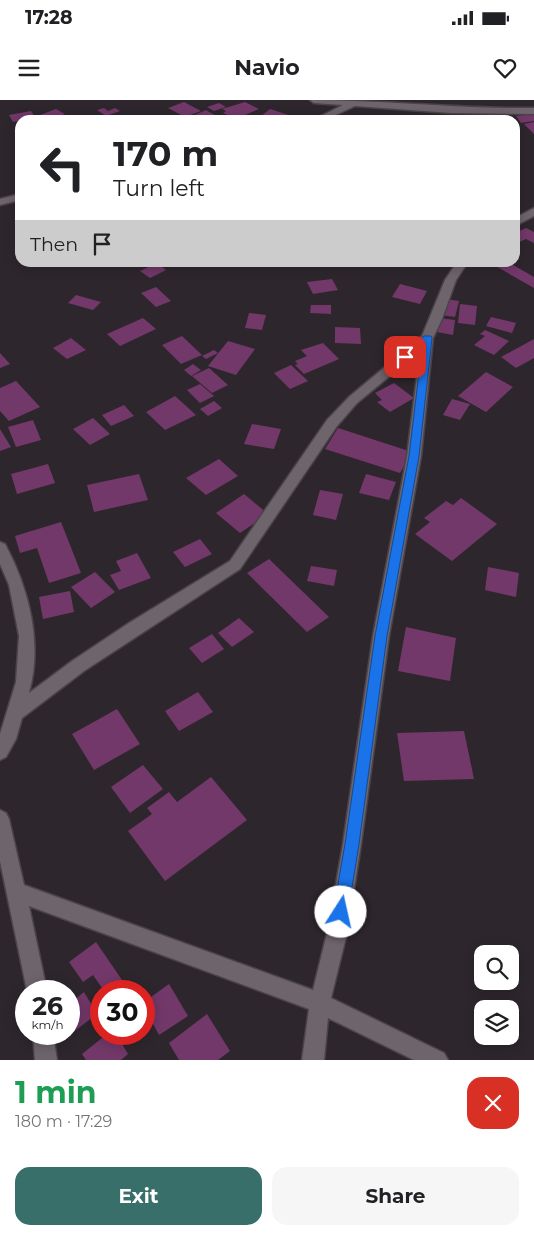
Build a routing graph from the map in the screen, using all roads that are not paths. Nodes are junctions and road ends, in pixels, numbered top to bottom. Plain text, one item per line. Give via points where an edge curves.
1 (314, 100) edge
2 (354, 104) junction
3 (534, 111) edge
4 (329, 115) edge
5 (15, 198) edge
6 (0, 202) edge
7 (534, 212) edge
8 (520, 220) edge
9 (459, 267) edge
10 (427, 338) junction
11 (0, 548) edge
12 (14, 713) junction
13 (0, 752) edge
14 (0, 819) edge
15 (17, 892) junction
16 (35, 980) edge
17 (320, 1003) junction
18 (44, 1045) edge
19 (46, 1060) edge
20 (313, 1060) edge
21 (437, 1060) edge

1 - 2 street
2 - 3 street via 475,112
2 - 4 street
5 - 6 street
7 - 8 street
9 - 10 street
10 - 12 street via 353,400 332,423 235,565 134,628
10 - 17 street via 414,456 381,636 352,844 338,928
11 - 12 street via 17,585 27,636 24,682
12 - 13 street
14 - 15 street
15 - 16 street
15 - 17 street
17 - 20 street
17 - 21 street
18 - 19 street

